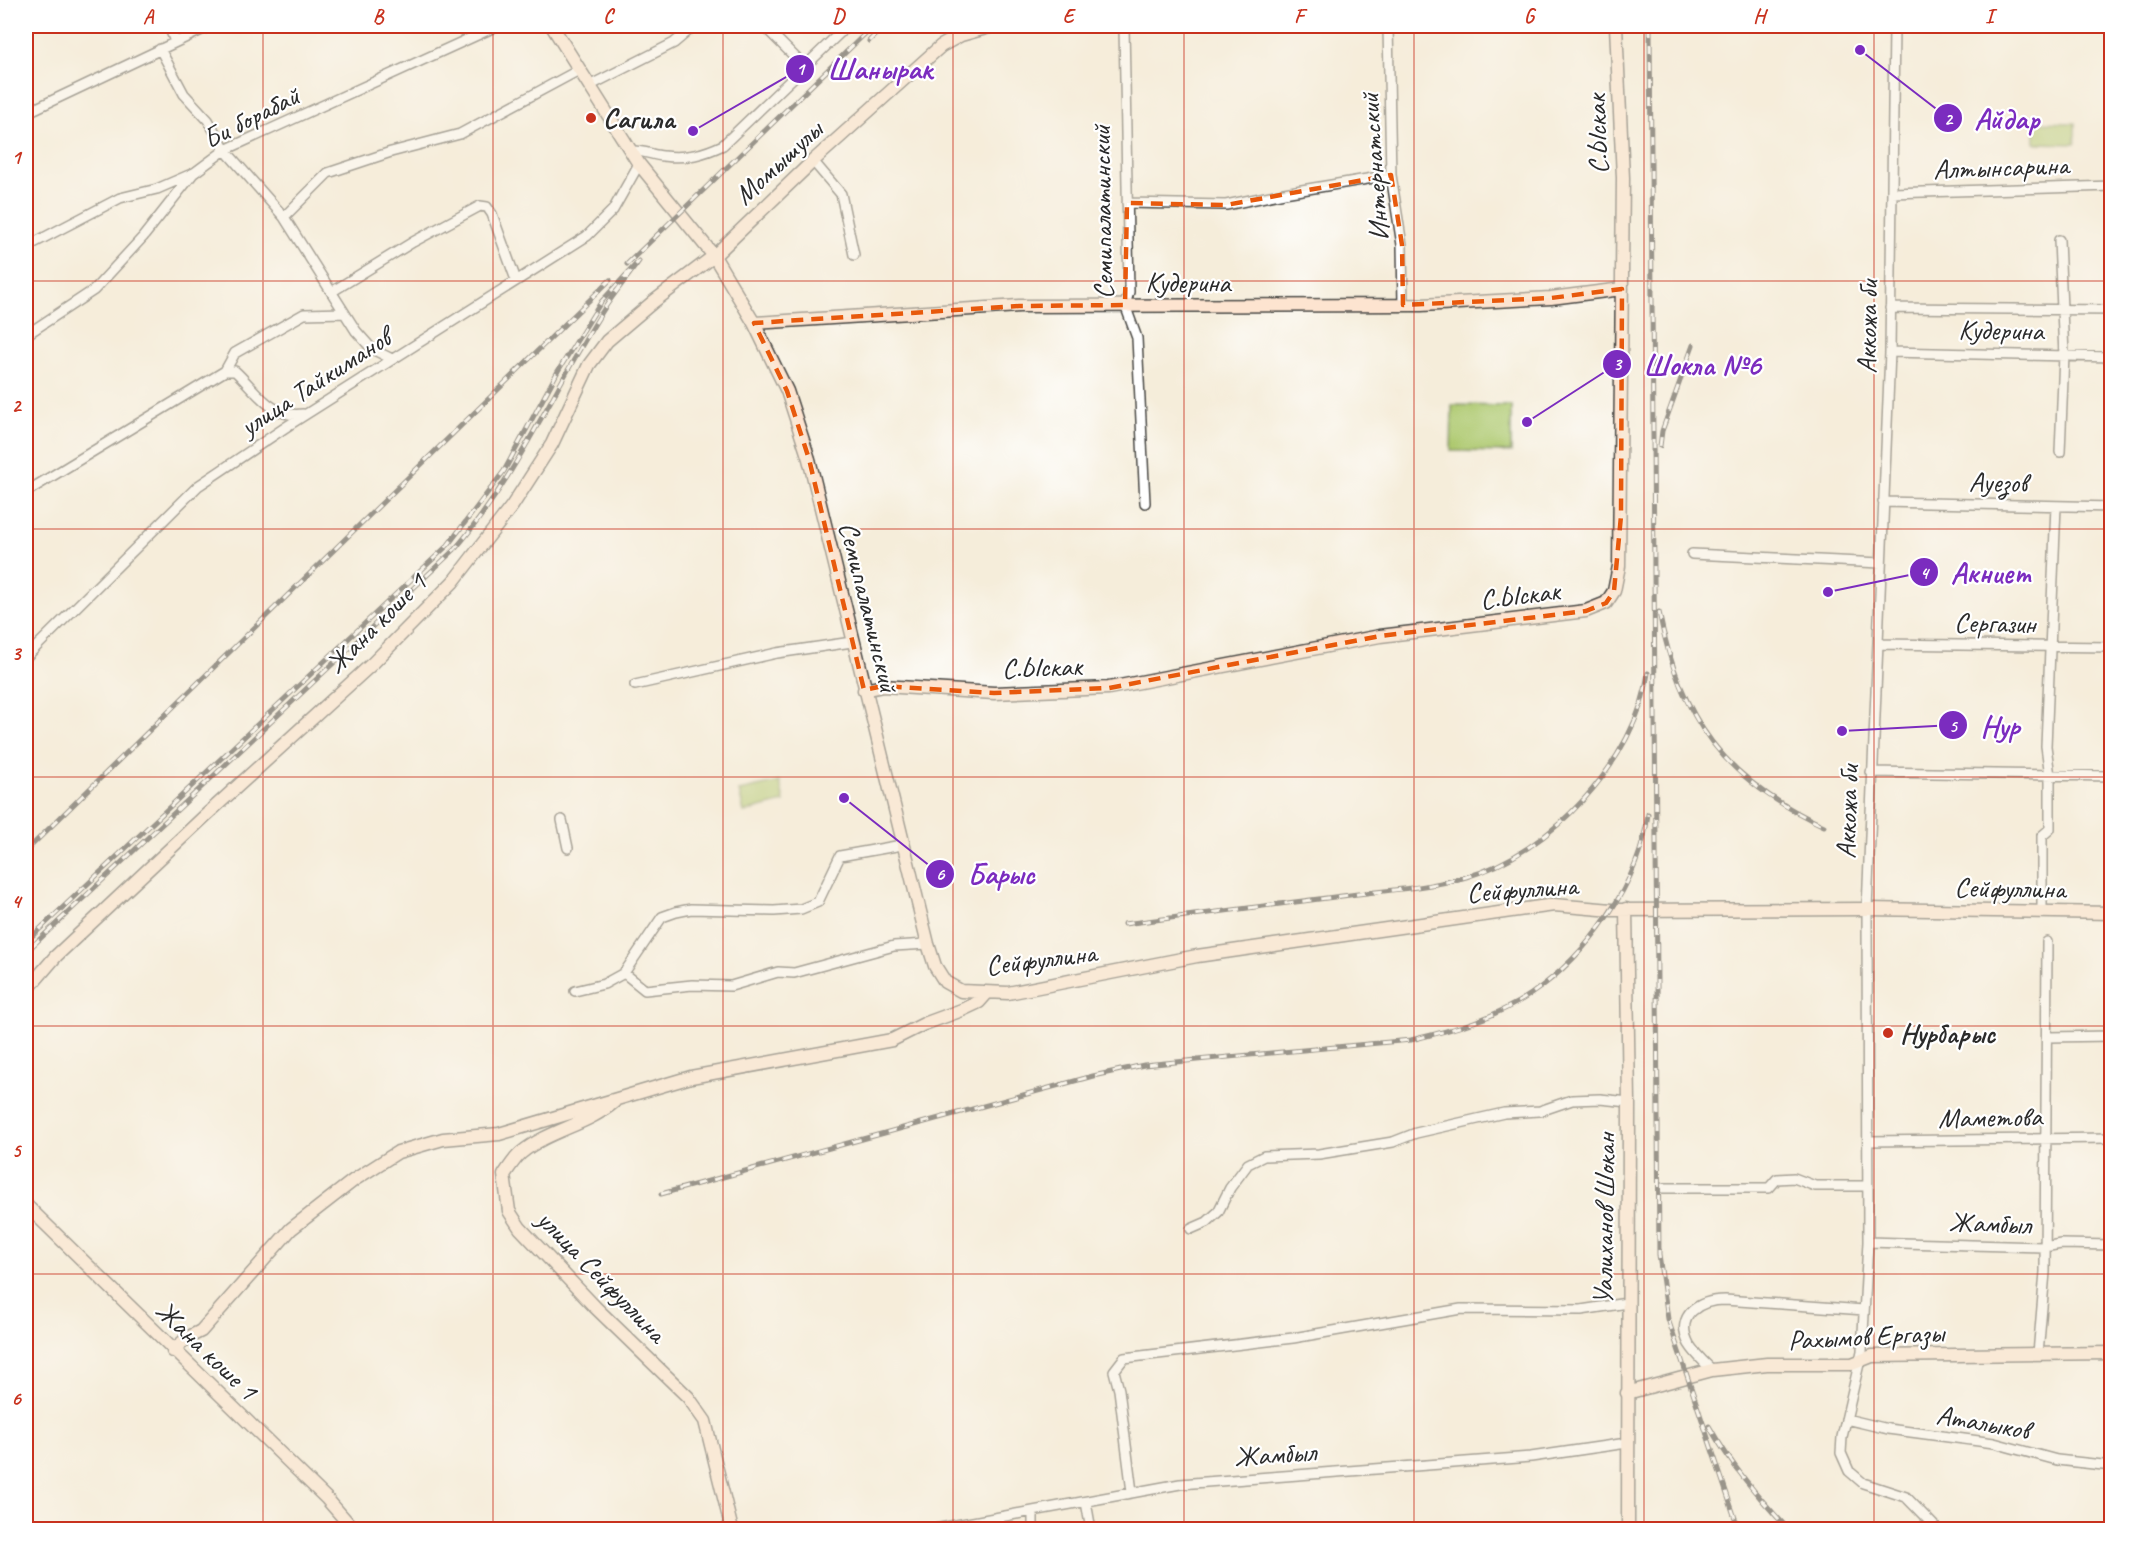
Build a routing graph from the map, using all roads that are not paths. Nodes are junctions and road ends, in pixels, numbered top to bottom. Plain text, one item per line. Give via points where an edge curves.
1 (169, 26) edge
2 (210, 26) edge
3 (498, 26) edge
4 (552, 26) edge
5 (694, 26) edge
6 (764, 26) edge
7 (847, 26) edge
8 (993, 26) edge
9 (1124, 26) edge
10 (1388, 26) edge
11 (1616, 26) edge
12 (1894, 26) edge
13 (175, 42) junction
14 (160, 49) junction
15 (804, 66) junction
16 (579, 70) junction
17 (589, 86) junction
18 (26, 113) edge
19 (225, 150) junction
20 (631, 151) junction
21 (813, 161) junction
22 (639, 164) junction
23 (194, 173) junction
24 (1391, 175) junction
25 (2112, 186) edge
26 (1892, 193) junction
27 (1126, 203) junction
28 (284, 217) junction
29 (2059, 240) dead end
30 (26, 247) edge
31 (854, 255) dead end
32 (714, 256) junction
33 (516, 280) junction
34 (1622, 289) junction
35 (333, 291) junction
36 (1125, 305) junction
37 (1403, 305) junction
38 (1890, 308) junction
39 (2061, 310) junction
40 (2112, 310) edge
41 (344, 313) junction
42 (754, 323) junction
43 (26, 335) edge
44 (1890, 352) junction
45 (2064, 356) junction
46 (2112, 357) edge
47 (392, 359) junction
48 (225, 371) junction
49 (311, 413) junction
50 (2060, 453) dead end
51 (26, 492) edge
52 (1883, 502) junction
53 (1145, 503) dead end
54 (2056, 506) junction
55 (2112, 507) edge
56 (1692, 554) dead end
57 (1881, 563) junction
58 (852, 642) junction
59 (1878, 644) junction
60 (2049, 647) junction
61 (2112, 647) edge
62 (26, 657) edge
63 (635, 685) dead end
64 (864, 690) junction
65 (1871, 772) junction
66 (2050, 776) junction
67 (2112, 776) edge
68 (562, 820) dead end
69 (902, 845) junction
70 (568, 848) dead end
71 (1626, 909) junction
72 (1867, 909) junction
73 (2042, 912) junction
74 (2112, 913) edge
75 (2047, 942) dead end
76 (928, 944) junction
77 (624, 973) junction
78 (945, 982) joint
79 (26, 991) edge
80 (575, 991) dead end
81 (987, 993) junction
82 (2112, 1036) edge
83 (2048, 1037) junction
84 (617, 1099) junction
85 (1629, 1102) junction
86 (2044, 1138) junction
87 (2112, 1138) edge
88 (1869, 1141) junction
89 (1868, 1186) junction
90 (1663, 1188) dead end
91 (26, 1205) edge
92 (1191, 1229) dead end
93 (1868, 1242) junction
94 (2112, 1245) edge
95 (2044, 1247) junction
96 (1627, 1303) junction
97 (1864, 1310) junction
98 (173, 1351) junction
99 (2112, 1353) edge
100 (2038, 1354) junction
101 (1859, 1361) junction
102 (1712, 1370) junction
103 (1627, 1393) junction
104 (1846, 1419) junction
105 (1627, 1443) junction
106 (2112, 1466) edge
107 (1132, 1492) junction
108 (1086, 1502) junction
109 (1033, 1512) junction
110 (933, 1529) edge
111 (354, 1530) edge
112 (732, 1530) edge
113 (1033, 1530) edge
114 (1091, 1530) edge
115 (1628, 1530) edge
116 (1938, 1530) edge

1 - 13 street
2 - 13 street
3 - 19 street, Би борабай
4 - 16 street, Семипалатинский
5 - 17 street via 674,43
6 - 15 street
7 - 15 street
8 - 21 street, Момышулы via 961,35 941,46
9 - 27 street, Семипалатинский
10 - 24 street, Интернатский
11 - 34 street, С.Ыскак via 1623,178
12 - 26 street, Аккожа би
13 - 14 street
14 - 18 street
14 - 19 street via 184,94 208,120
15 - 20 street via 723,146 700,156
16 - 17 street, Семипалатинский
16 - 28 street via 460,134 328,173
17 - 20 street, Семипалатинский
19 - 23 street, Би борабай
19 - 28 street
20 - 22 street, Семипалатинский
21 - 31 street via 841,194
21 - 32 street, Момышулы
22 - 32 street, Семипалатинский
22 - 33 street, улица Тайкиманов via 613,210 586,236
23 - 30 street, Би борабай via 157,189 120,198
23 - 43 street via 94,290
24 - 27 street via 1226,205
24 - 37 street, Интернатский via 1402,245
25 - 26 street, Алтынсарина
26 - 38 street, Аккожа би
27 - 36 street, Семипалатинский via 1129,292
28 - 35 street
29 - 39 street
32 - 42 street, Семипалатинский
32 - 79 street, Жана коше 1 via 607,341 589,365 552,444 512,506 453,582 373,663 56,956
33 - 35 street via 492,214 487,207 480,206
33 - 47 street, улица Тайкиманов
34 - 37 street, Кудерина via 1551,298
34 - 64 street, С.Ыскак via 1618,578 1606,603 1597,609 1380,636 1109,688 994,693 884,686
35 - 41 street
36 - 37 street, Кудерина
36 - 42 street, Кудерина via 1019,306
36 - 53 street, Семипалатинский via 1137,338
38 - 39 street, Кудерина
38 - 44 street, Аккожа би
39 - 40 street, Кудерина
39 - 45 street
41 - 47 street via 372,349
41 - 48 street, улица Тайкиманов via 304,314 235,353
42 - 58 street, Семипалатинский via 787,391 809,459
44 - 45 street, Кудерина
44 - 52 street, Аккожа би
45 - 46 street, Кудерина
45 - 50 street
47 - 49 street, улица Тайкиманов
48 - 49 street via 235,371 272,409 291,416
48 - 51 street, улица Тайкиманов
49 - 62 street, улица Тайкиманов via 198,486
52 - 54 street, Ауезов
52 - 57 street, Аккожа би
54 - 55 street, Ауезов
54 - 60 street
56 - 57 street
57 - 59 street, Аккожа би
58 - 63 street via 777,653
58 - 64 street, Семипалатинский
59 - 60 street, Сергазин
59 - 65 street, Аккожа би
60 - 61 street, Сергазин
60 - 66 street via 2046,746
64 - 69 street, Семипалатинский
65 - 66 street
65 - 72 street, Аккожа би
66 - 67 street
66 - 73 street via 2050,829 2042,836
68 - 70 street
69 - 76 street, Семипалатинский
69 - 77 street via 840,856 819,902 801,909 691,909 662,917
71 - 72 street, Сейфуллина
71 - 81 street, Сейфуллина via 1554,905 1474,915 1197,956 1008,993
71 - 85 street, Уалиханов Шокан
72 - 73 street, Сейфуллина
72 - 88 street, Аккожа би
73 - 74 street, Сейфуллина
75 - 83 street
76 - 77 street via 894,946 794,974 778,972 731,986 645,990
76 - 78 street, Семипалатинский
77 - 80 street via 604,984
78 - 81 street, Сейфуллина via 961,991
81 - 84 street, улица Сейфуллина via 979,1002 892,1041 692,1077
82 - 83 street
83 - 86 street
84 - 98 street, улица Сейфуллина via 499,1134 443,1139 398,1152 307,1215 201,1330
84 - 112 street, улица Сейфуллина via 598,1116 536,1143 519,1155 504,1175 509,1211 520,1228 595,1307 694,1405 705,1421
85 - 92 street via 1572,1100 1540,1111 1504,1113 1416,1133 1393,1142 1319,1154 1264,1156 1248,1164 1218,1212
85 - 96 street, Уалиханов Шокан
86 - 87 street, Маметова
86 - 88 street, Маметова
86 - 95 street
88 - 89 street, Аккожа би
89 - 90 street via 1815,1186 1794,1178 1777,1179 1769,1188
89 - 93 street, Аккожа би
91 - 98 street, Жана коше 1
93 - 95 street, Жамбыл
93 - 97 street, Аккожа би
94 - 95 street, Жамбыл
95 - 100 street
96 - 103 street, Уалиханов Шокан
96 - 107 street via 1581,1310 1461,1309 1293,1338 1124,1358 1114,1371
97 - 101 street, Аккожа би
97 - 102 street via 1725,1300 1703,1302 1690,1312 1685,1327 1689,1343
98 - 111 street, Жана коше 1 via 327,1499
99 - 100 street, Рахымов Ергазы
100 - 101 street, Рахымов Ергазы via 1872,1356
101 - 102 street, Рахымов Ергазы via 1828,1366 1767,1364
101 - 104 street, Аккожа би
102 - 103 street, Рахымов Ергазы
103 - 105 street, Уалиханов Шокан
104 - 106 street, Аталыков via 1888,1429 1994,1443 2057,1460
104 - 116 street, Аккожа би via 1842,1453 1849,1471 1863,1483 1906,1497
105 - 107 street, Жамбыл via 1531,1457 1180,1484
105 - 115 street, Уалиханов Шокан
107 - 108 street, Жамбыл
108 - 109 street, Жамбыл
108 - 114 street
109 - 110 street, Жамбыл
109 - 113 street

